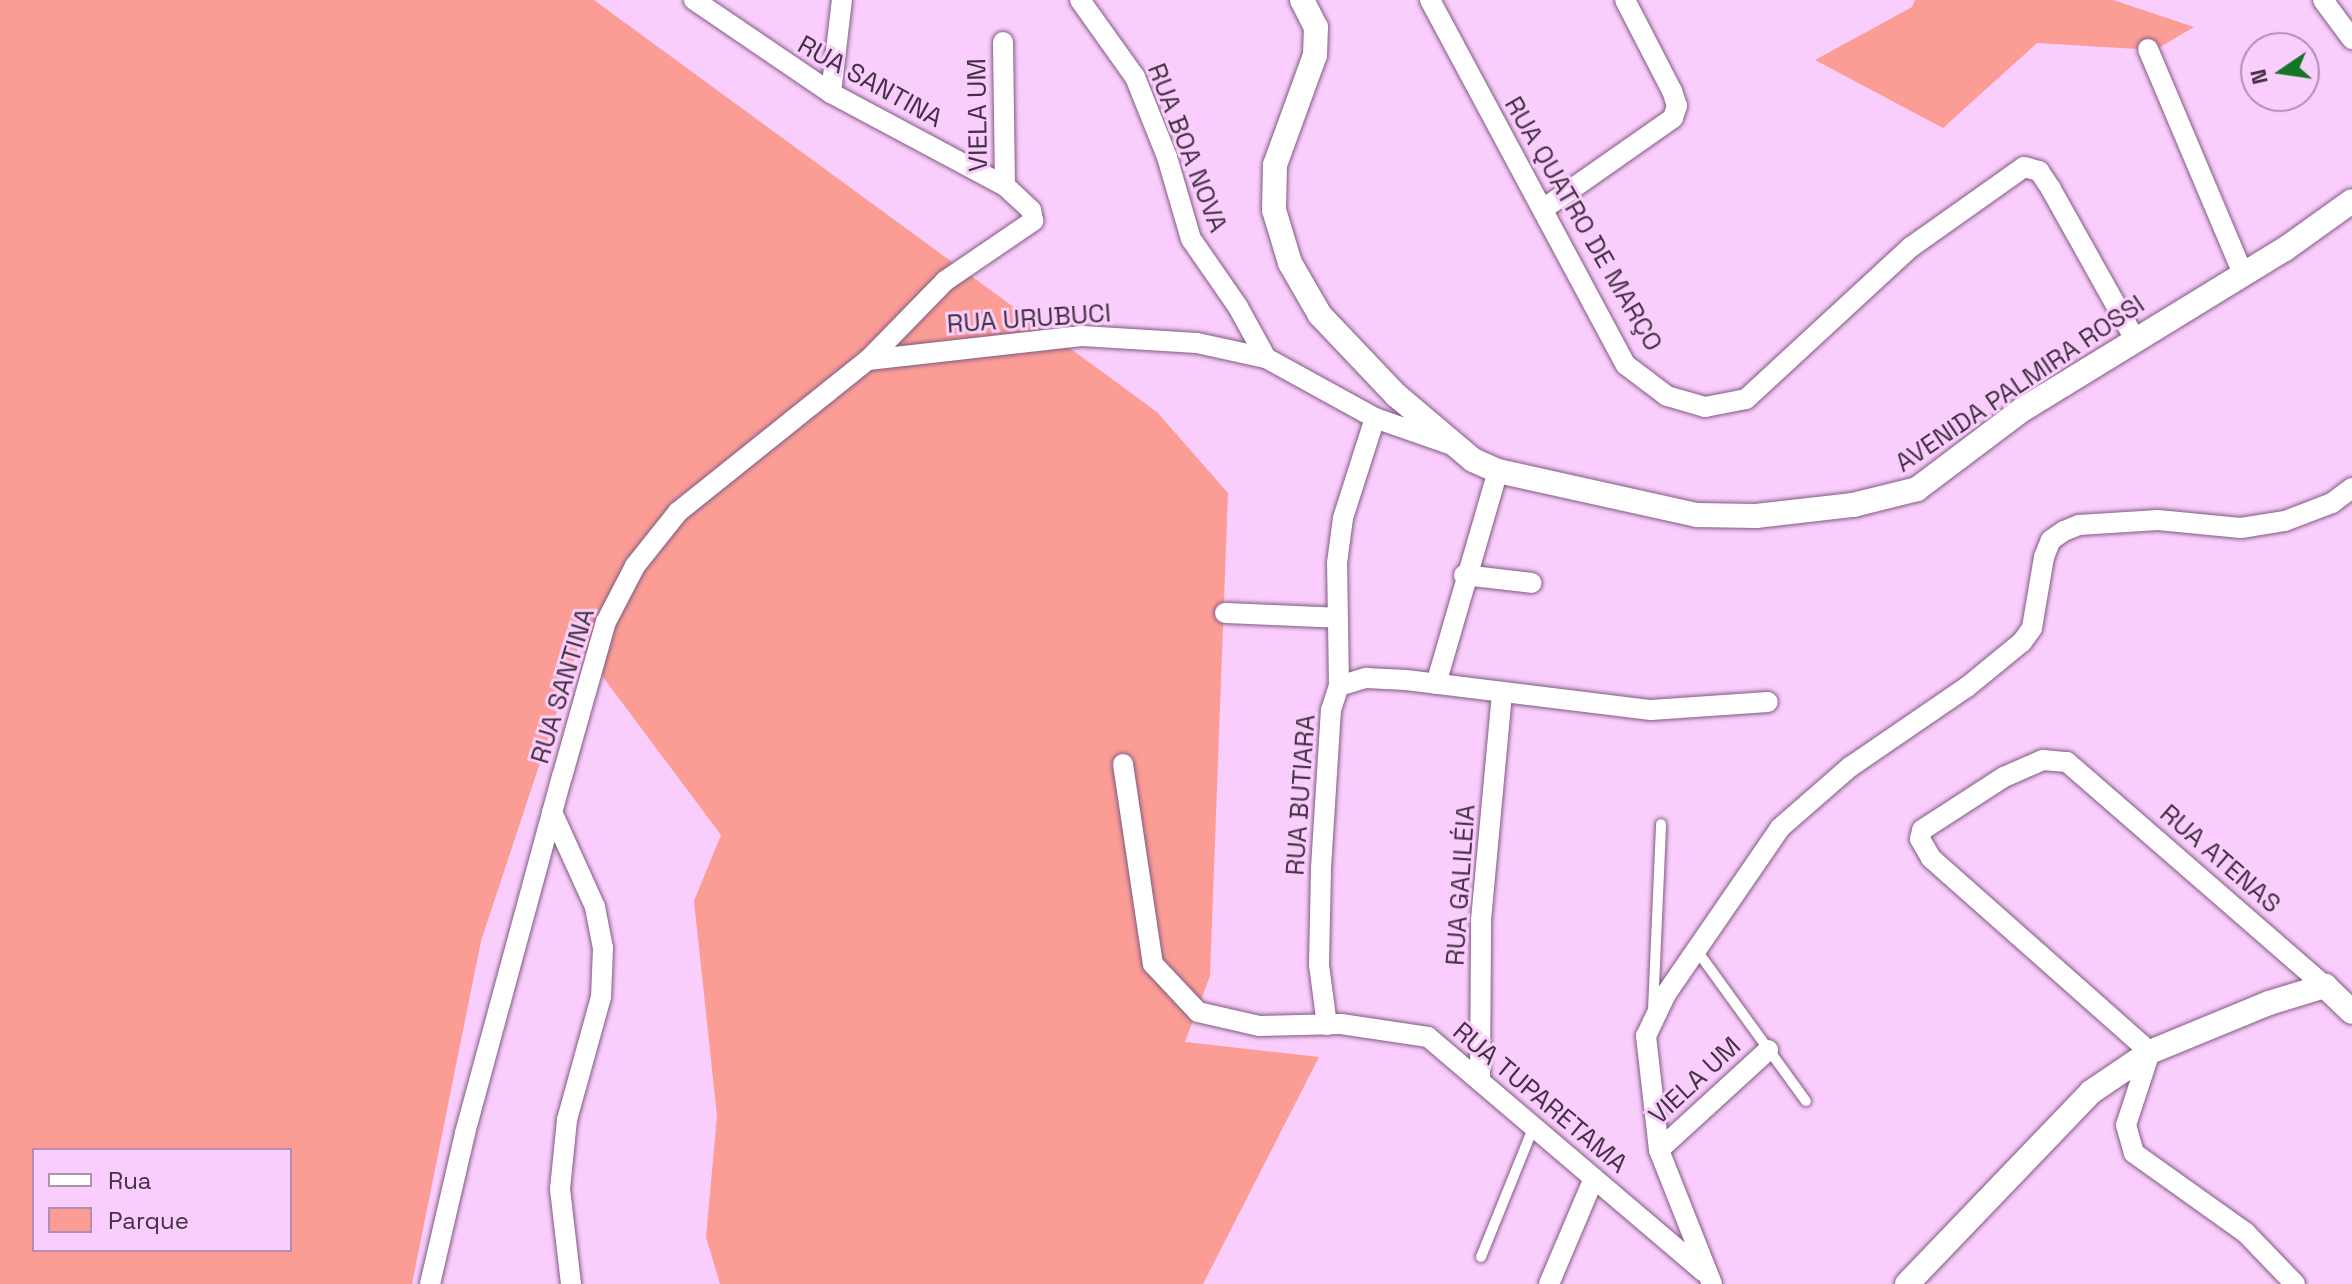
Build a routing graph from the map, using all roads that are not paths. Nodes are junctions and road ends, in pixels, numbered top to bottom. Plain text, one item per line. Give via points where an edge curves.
1 (694, 0) edge
2 (842, 0) edge
3 (1080, 0) edge
4 (1302, 0) edge
5 (1430, 0) edge
6 (1625, 0) edge
7 (2323, 0) edge
8 (2352, 39) edge
9 (1003, 42) dead end
10 (2148, 49) dead end
11 (831, 93) junction
12 (1005, 186) junction
13 (2352, 201) edge
14 (1546, 207) junction
15 (2243, 274) junction
16 (2135, 339) junction
17 (1266, 358) junction
18 (868, 360) junction
19 (1375, 418) junction
20 (1459, 447) junction
21 (1498, 471) junction
22 (2352, 488) edge
23 (1464, 575) junction
24 (1532, 583) dead end
25 (1225, 613) dead end
26 (1338, 618) junction
27 (1436, 684) junction
28 (1339, 686) junction
29 (1502, 695) junction
30 (1768, 702) dead end
31 (1123, 764) dead end
32 (552, 812) junction
33 (1661, 824) dead end
34 (1698, 952) junction
35 (2325, 986) junction
36 (2352, 1012) edge
37 (1652, 1020) junction
38 (1327, 1025) junction
39 (1768, 1050) junction
40 (2150, 1052) junction
41 (1480, 1078) junction
42 (1806, 1101) dead end
43 (1534, 1124) junction
44 (1659, 1150) junction
45 (1594, 1178) junction
46 (1481, 1257) dead end
47 (1710, 1280) edge
48 (430, 1284) edge
49 (571, 1284) edge
50 (1549, 1284) edge
51 (1907, 1284) edge
52 (2295, 1284) edge

1 - 11 street, RUA SANTINA
2 - 11 street
3 - 17 street, RUA BOA NOVA via 1135,77 1167,157 1191,239
4 - 20 street, AVENIDA PALMIRA ROSSI via 1317,38 1275,165 1274,210 1283,243 1320,315 1396,395
5 - 14 street, RUA QUATRO DE MARÇO
6 - 14 street via 1672,91 1677,106 1673,118
7 - 8 street
9 - 12 street, VIELA UM
10 - 15 street
11 - 12 street, RUA SANTINA
12 - 18 street, RUA SANTINA via 1034,215 1027,225 945,281
13 - 15 street, AVENIDA PALMIRA ROSSI
14 - 16 street, RUA QUATRO DE MARÇO via 1626,365 1667,396 1705,407 1746,399 1954,212 2024,167 2039,171
15 - 16 street, AVENIDA PALMIRA ROSSI
16 - 21 street, AVENIDA PALMIRA ROSSI via 2022,410 1917,489 1879,502 1756,516 1697,515
17 - 18 street, RUA URUBUCI via 1197,343 1082,336
17 - 19 street, RUA URUBUCI
18 - 32 street, RUA SANTINA via 678,512 635,566 606,622
19 - 20 street, RUA URUBUCI
19 - 26 street via 1343,518
20 - 21 street, AVENIDA PALMIRA ROSSI
21 - 23 street
22 - 34 street via 2332,503 2285,521 2241,528 2158,520 2079,525 2051,540 2032,628 2022,642 1798,810 1780,828
23 - 24 street
23 - 27 street
25 - 26 street
26 - 28 street
27 - 28 street, RUA BUTIARA via 1366,678
27 - 29 street, RUA BUTIARA
28 - 38 street, RUA BUTIARA via 1331,710 1321,868 1319,965
29 - 30 street, RUA BUTIARA via 1651,710
29 - 41 street, RUA GALILÉIA via 1481,920
31 - 38 street, RUA TUPARETAMA via 1153,964 1198,1012 1259,1026
32 - 48 street, RUA SANTINA
32 - 49 street via 595,907 603,948 601,997 567,1120 560,1189
33 - 37 lane
34 - 37 street
34 - 39 lane
35 - 36 street
35 - 40 street
35 - 40 street, RUA ATENAS via 2081,771 2057,759 2017,771 1930,821 1920,839 1931,858
37 - 44 street via 1647,1055
38 - 41 street, RUA TUPARETAMA via 1428,1037
39 - 42 lane
39 - 44 street, VIELA UM
40 - 51 street via 2091,1092
40 - 52 street via 2126,1125 2134,1153 2246,1233
41 - 43 street, RUA TUPARETAMA
43 - 45 street, RUA TUPARETAMA
43 - 46 lane
44 - 47 street
45 - 47 street, RUA TUPARETAMA
45 - 50 street

